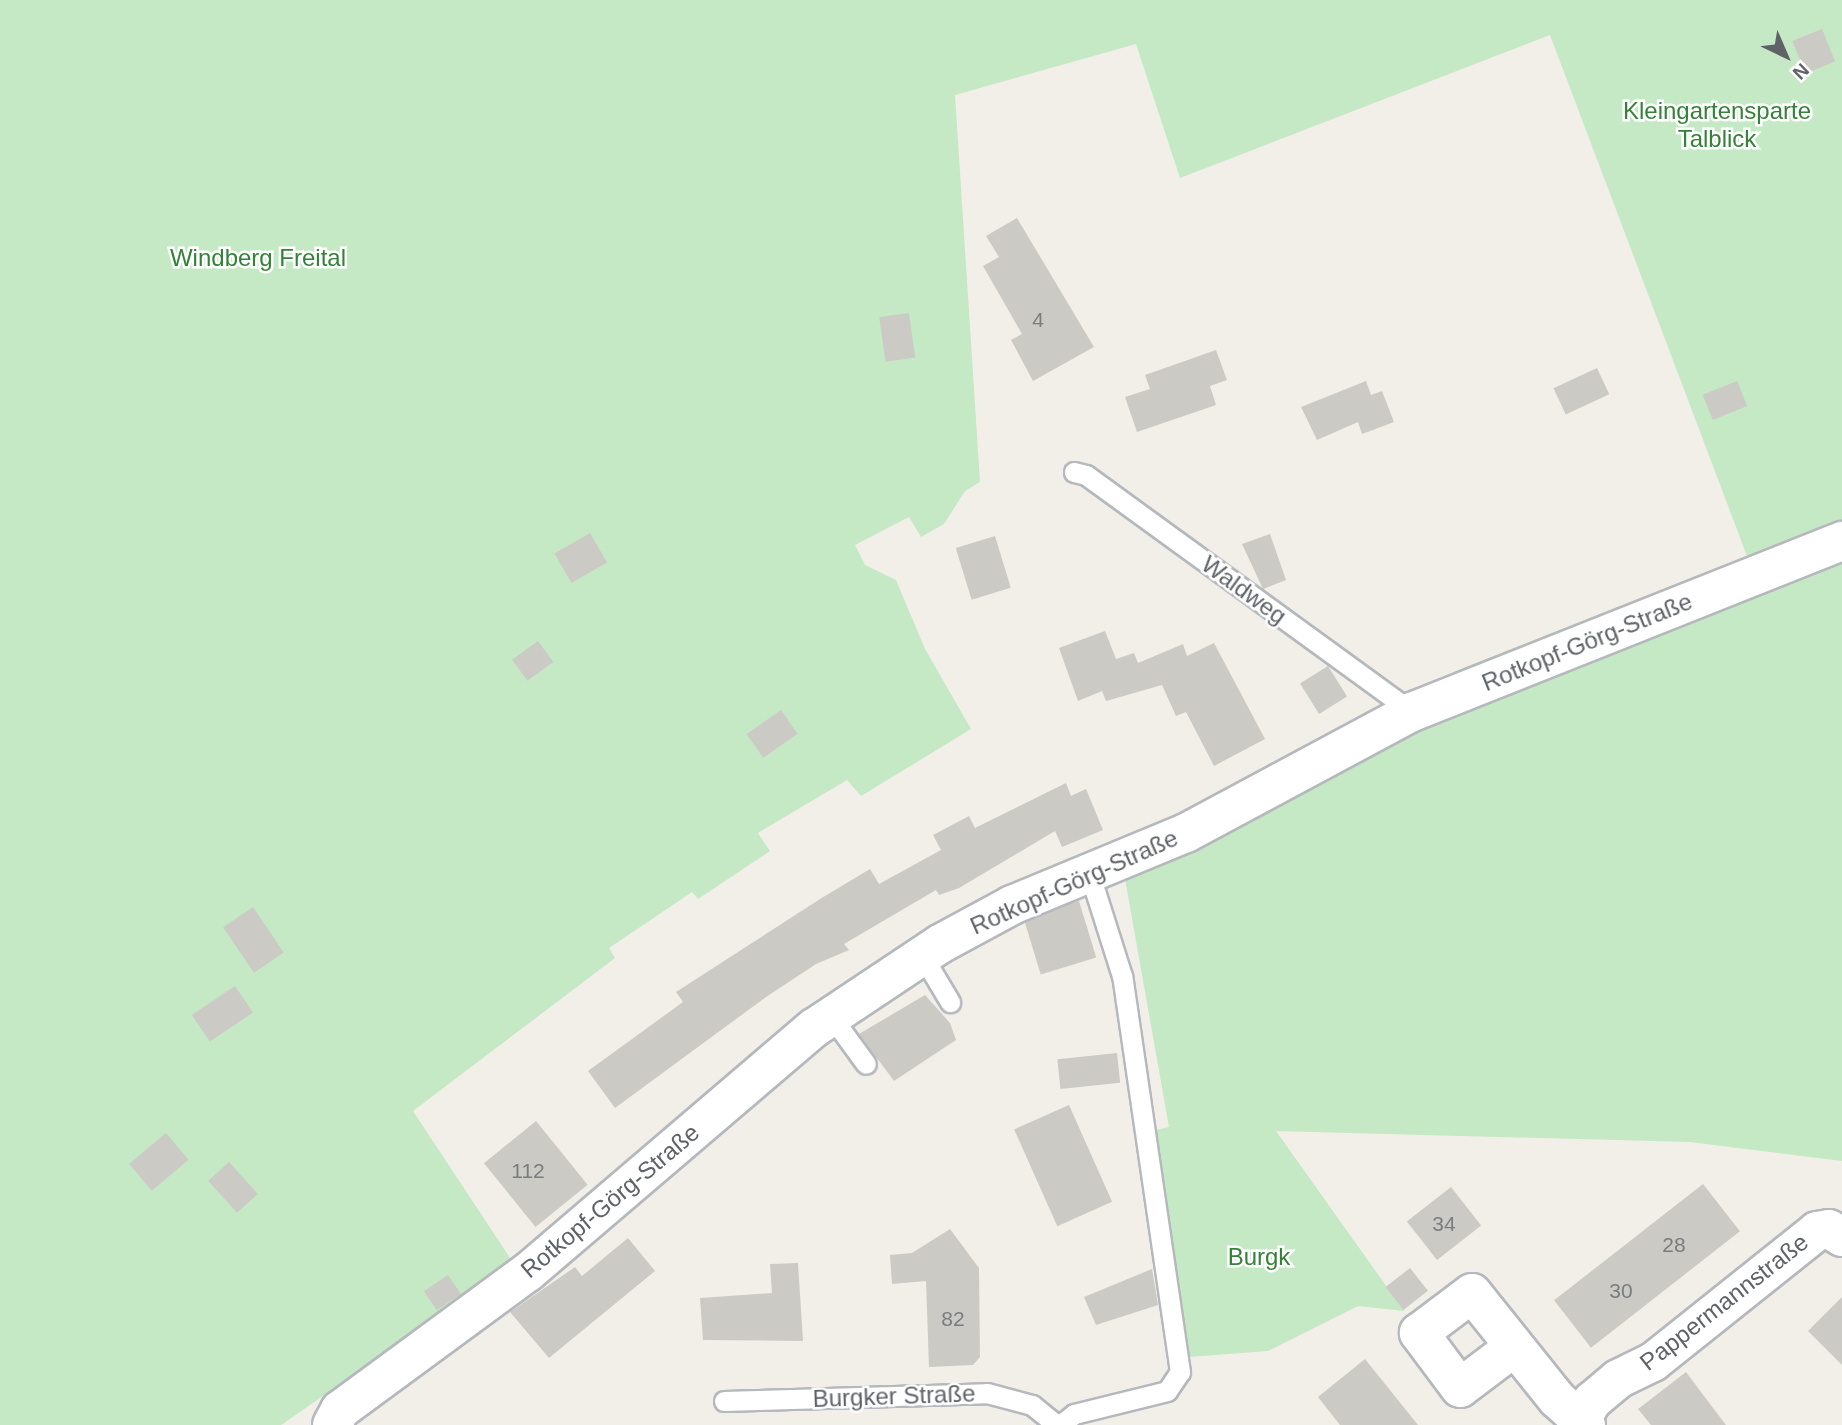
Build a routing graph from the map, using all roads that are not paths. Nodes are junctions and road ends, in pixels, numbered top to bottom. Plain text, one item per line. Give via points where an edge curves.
1 (1074, 472) dead end
2 (1842, 541) edge
3 (1412, 712) junction
4 (1090, 875) junction
5 (922, 956) junction
6 (950, 1002) dead end
7 (831, 1016) junction
8 (866, 1064) dead end
9 (1842, 1237) edge
10 (1513, 1348) dead end
11 (723, 1401) dead end
12 (1583, 1423) edge
13 (332, 1425) edge
14 (1058, 1425) edge

1 - 3 lane, Waldweg
2 - 3 street, Rotkopf-Görg-Straße via 1516,658
3 - 4 street, Rotkopf-Görg-Straße via 1186,833
4 - 5 street, Rotkopf-Görg-Straße via 1012,905
4 - 14 lane via 1122,976 1180,1372 1167,1391 1074,1414
5 - 6 lane
5 - 7 street, Rotkopf-Görg-Straße
7 - 8 lane
7 - 13 street, Rotkopf-Görg-Straße via 528,1272 340,1410
9 - 12 street, Pappermannstraße via 1829,1229 1817,1231 1653,1362 1618,1379 1592,1401
10 - 12 street, Pappermannstraße
11 - 14 lane, Burgker Straße via 987,1393 1032,1405

